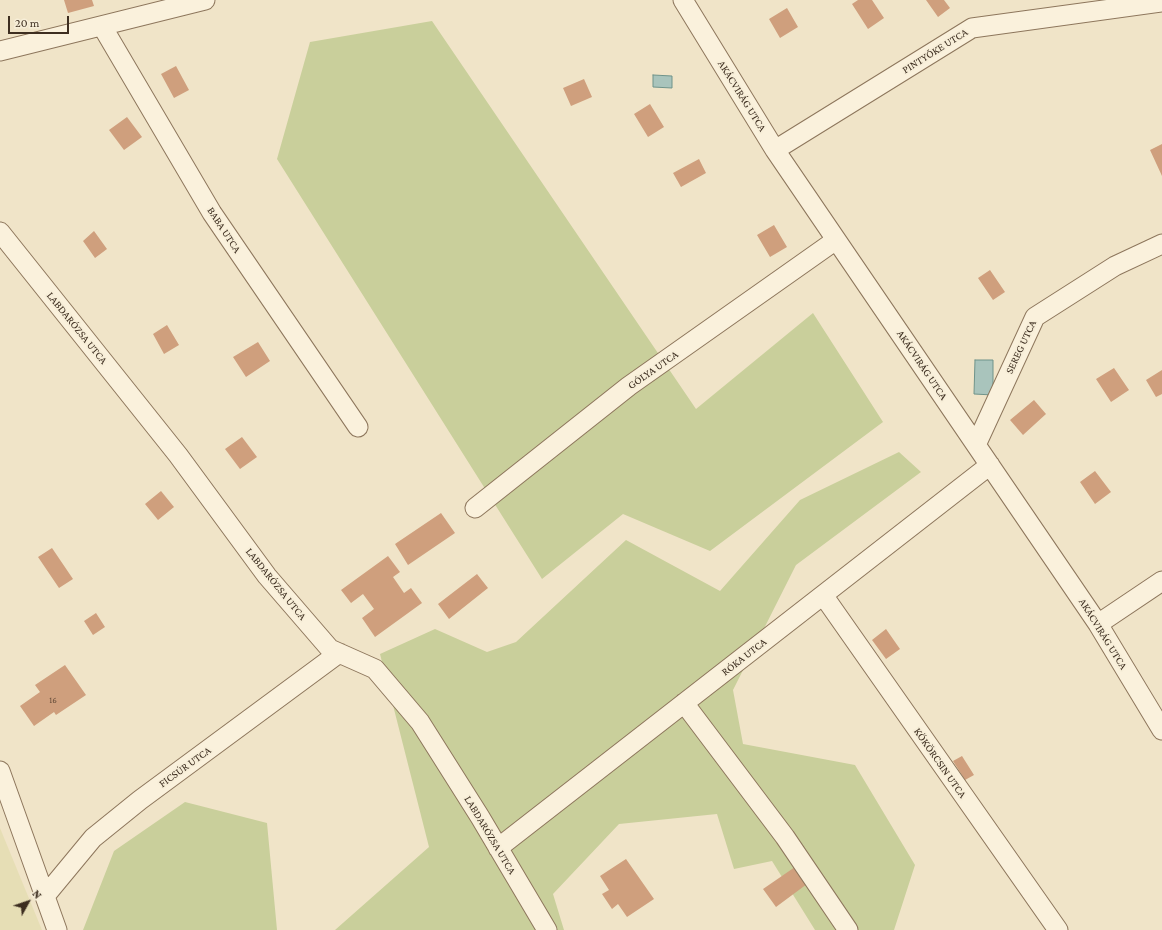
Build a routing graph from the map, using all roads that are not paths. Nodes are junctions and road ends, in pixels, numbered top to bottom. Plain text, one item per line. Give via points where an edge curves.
1 (205, 0) edge
2 (683, 0) edge
3 (1162, 2) edge
4 (102, 26) junction
5 (0, 51) edge
6 (775, 150) junction
7 (0, 232) edge
8 (836, 240) junction
9 (1162, 244) edge
10 (358, 427) dead end
11 (976, 445) junction
12 (990, 465) junction
13 (475, 508) dead end
14 (1162, 581) edge
15 (824, 595) junction
16 (1098, 624) junction
17 (339, 654) junction
18 (684, 703) junction
19 (1162, 730) edge
20 (0, 771) edge
21 (498, 848) junction
22 (45, 896) junction
23 (57, 930) edge
24 (547, 930) edge
25 (848, 930) edge
26 (1058, 930) edge

1 - 4 street
2 - 6 street, AKÁCVIRÁG UTCA
3 - 6 street, PINTYŐKE UTCA via 972,28
4 - 5 street
4 - 10 street, BABA UTCA via 212,213
6 - 8 street, AKÁCVIRÁG UTCA
7 - 17 street, LABDARÓZSA UTCA via 178,455 267,576 330,649
8 - 11 street, AKÁCVIRÁG UTCA
8 - 13 street, GÓLYA UTCA via 629,386
9 - 11 street, SEREG UTCA via 1115,266 1035,316
11 - 12 street, AKÁCVIRÁG UTCA
12 - 15 street, RÓKA UTCA
12 - 16 street, AKÁCVIRÁG UTCA
14 - 16 street
15 - 18 street, RÓKA UTCA
15 - 26 street, KÖKÖRCSIN UTCA
16 - 19 street, AKÁCVIRÁG UTCA
17 - 21 street, LABDARÓZSA UTCA via 375,669 420,722
17 - 22 street, FICSÚR UTCA via 140,800 93,838
18 - 21 street, RÓKA UTCA
18 - 25 street via 785,837
20 - 22 street
21 - 24 street, LABDARÓZSA UTCA
22 - 23 street

